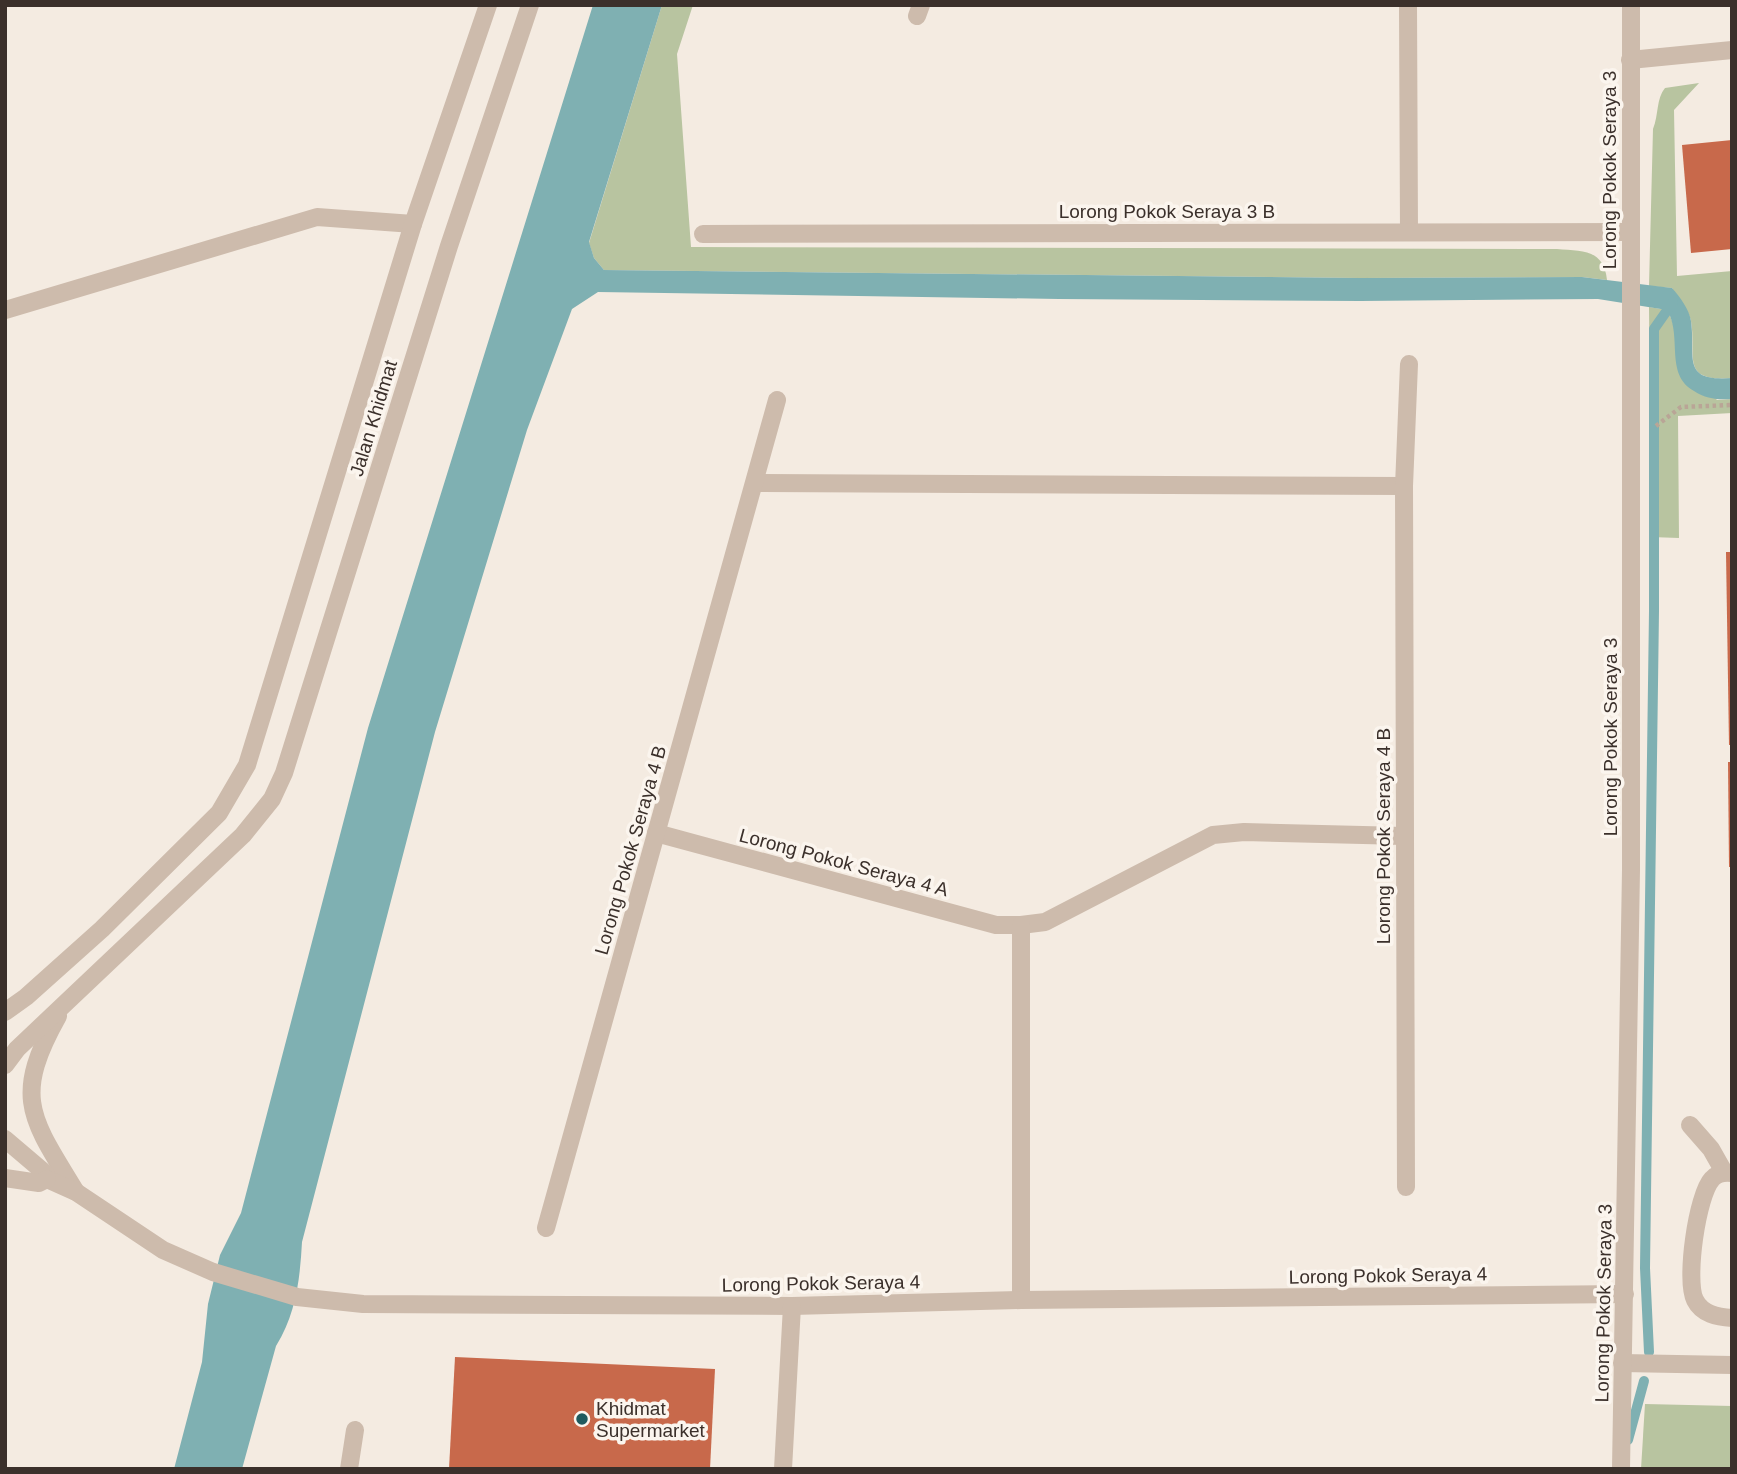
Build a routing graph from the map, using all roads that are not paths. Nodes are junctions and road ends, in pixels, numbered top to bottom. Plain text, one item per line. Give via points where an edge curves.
1 (488, 5) edge
2 (530, 5) edge
3 (1408, 5) edge
4 (1631, 5) edge
5 (1732, 50) edge
6 (1630, 60) junction
7 (413, 223) junction
8 (1409, 232) junction
9 (1630, 232) junction
10 (703, 234) dead end
11 (5, 310) edge
12 (1409, 364) dead end
13 (777, 400) dead end
14 (755, 483) junction
15 (1404, 486) junction
16 (656, 833) junction
17 (1404, 836) junction
18 (1021, 925) junction
19 (70, 999) junction
20 (5, 1012) edge
21 (5, 1065) edge
22 (1689, 1125) dead end
23 (5, 1139) edge
24 (1728, 1173) edge
25 (5, 1178) edge
26 (47, 1179) junction
27 (1406, 1187) dead end
28 (76, 1192) junction
29 (545, 1228) dead end
30 (1625, 1294) junction
31 (1021, 1300) junction
32 (792, 1306) junction
33 (1732, 1318) edge
34 (1622, 1363) junction
35 (1732, 1364) edge
36 (355, 1430) dead end
37 (349, 1469) edge
38 (783, 1469) edge
39 (1620, 1469) edge

1 - 7 street
2 - 19 street, Jalan Khidmat via 272,799 243,835
3 - 8 street
4 - 6 street, Lorong Pokok Seraya 3
5 - 6 street
6 - 9 street, Lorong Pokok Seraya 3
7 - 11 street via 317,217
7 - 20 street via 247,765 219,813 102,929
8 - 9 street, Lorong Pokok Seraya 3 B
8 - 10 street, Lorong Pokok Seraya 3 B
9 - 30 street, Lorong Pokok Seraya 3 via 1632,870
12 - 15 street, Lorong Pokok Seraya 4 B
13 - 14 street, Lorong Pokok Seraya 4 B
14 - 15 street
14 - 16 street, Lorong Pokok Seraya 4 B
15 - 17 street, Lorong Pokok Seraya 4 B
16 - 18 street, Lorong Pokok Seraya 4 A via 996,925
16 - 29 street, Lorong Pokok Seraya 4 B
17 - 18 street, Lorong Pokok Seraya 4 A via 1213,835 1045,922
17 - 27 street, Lorong Pokok Seraya 4 B
18 - 31 street
19 - 21 street
19 - 28 street via 43,1048 31,1090 42,1136
22 - 24 street
23 - 26 street, Lorong Pokok Seraya 4
24 - 33 street via 1713,1177 1701,1203 1691,1290 1706,1313
25 - 26 street, Lorong Pokok Seraya 4
26 - 28 street, Lorong Pokok Seraya 4
28 - 32 street, Lorong Pokok Seraya 4 via 150,1242 213,1272 297,1297 363,1304
30 - 31 street, Lorong Pokok Seraya 4
30 - 34 street, Lorong Pokok Seraya 3
31 - 32 street, Lorong Pokok Seraya 4
32 - 38 street
34 - 35 street
34 - 39 street, Lorong Pokok Seraya 3
36 - 37 street

